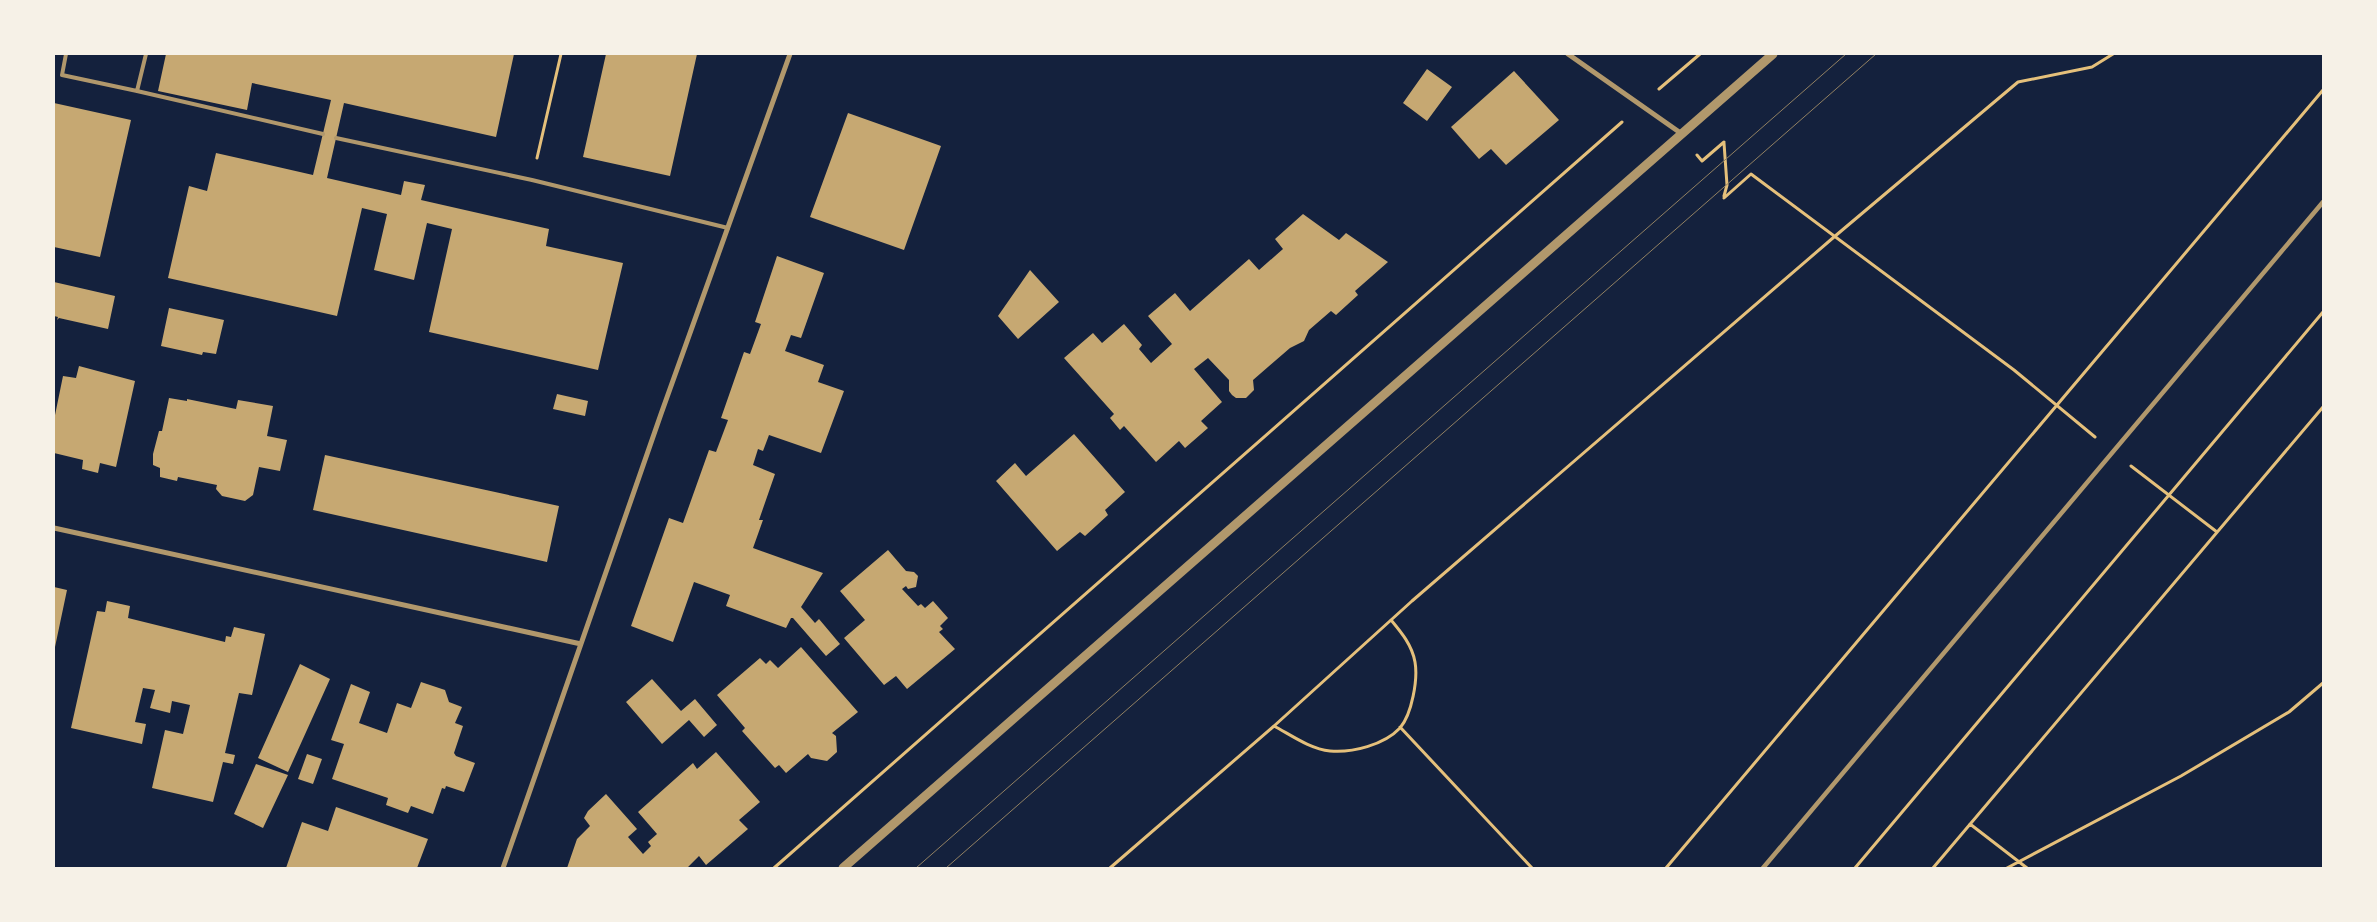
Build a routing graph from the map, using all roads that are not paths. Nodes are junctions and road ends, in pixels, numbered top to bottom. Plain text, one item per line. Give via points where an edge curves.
1 (66, 54) edge
2 (146, 54) edge
3 (790, 54) edge
4 (1568, 54) edge
5 (1773, 54) edge
6 (137, 91) junction
7 (323, 134) dead end
8 (1682, 134) junction
9 (336, 138) dead end
10 (2323, 202) edge
11 (728, 228) junction
12 (54, 528) edge
13 (581, 644) junction
14 (503, 868) edge
15 (843, 868) edge
16 (1763, 868) edge

1 - 6 lane via 62,75
2 - 6 lane
3 - 11 street
4 - 8 street
5 - 8 street
6 - 7 lane
8 - 15 street
9 - 11 lane via 532,180
10 - 16 street
11 - 13 street
12 - 13 street
13 - 14 street

